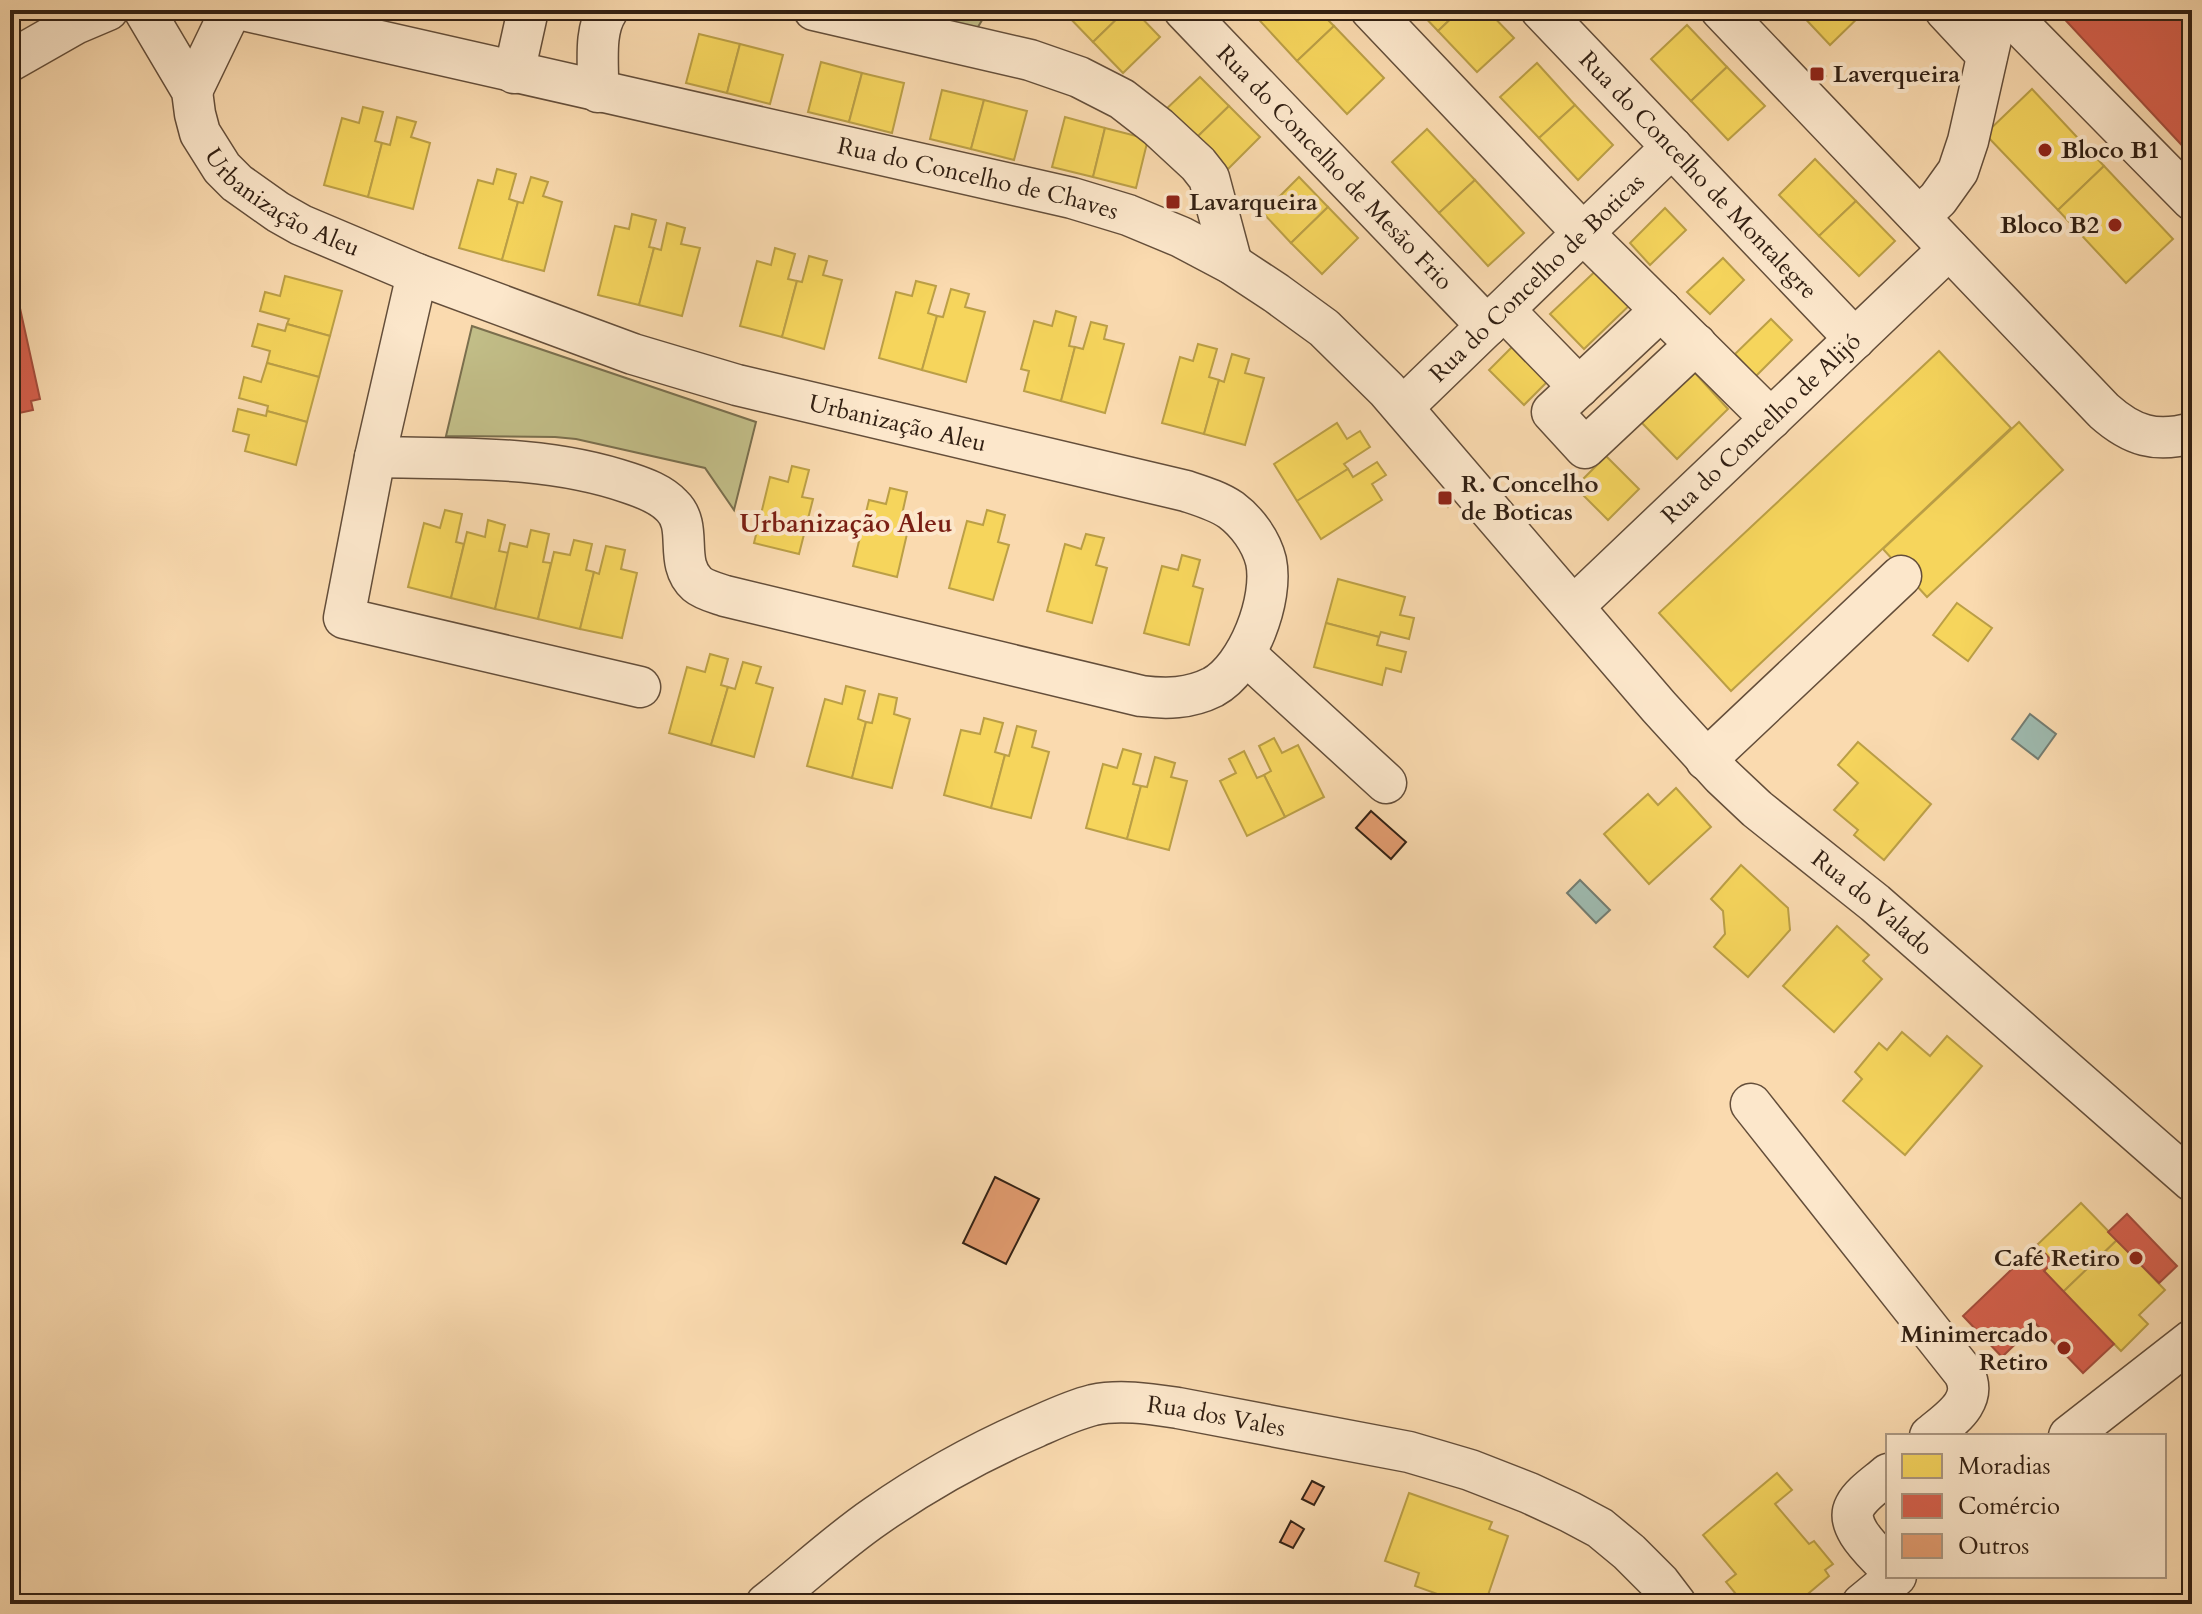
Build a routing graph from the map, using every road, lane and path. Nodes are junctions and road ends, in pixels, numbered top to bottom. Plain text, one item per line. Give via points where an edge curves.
1 (144, 10) edge
2 (231, 10) edge
3 (243, 10) edge
4 (528, 10) edge
5 (608, 10) edge
6 (814, 10) edge
7 (1184, 10) edge
8 (1371, 10) edge
9 (1541, 10) edge
10 (1721, 10) edge
11 (1945, 10) edge
12 (2007, 11) edge
13 (90, 13) edge
14 (26, 51) edge
15 (1987, 55) junction
16 (514, 73) junction
17 (192, 91) junction
18 (598, 92) junction
19 (1672, 147) junction
20 (2192, 200) edge
21 (1919, 217) junction
22 (1583, 233) junction
23 (1949, 249) junction
24 (1232, 264) junction
25 (417, 274) junction
26 (1661, 310) junction
27 (1495, 318) junction
28 (1855, 339) junction
29 (1696, 344) junction
30 (1579, 387) junction
31 (1403, 407) junction
32 (1771, 419) junction
33 (2192, 433) edge
34 (375, 457) junction
35 (1901, 576) dead end
36 (1574, 606) junction
37 (1245, 654) junction
38 (640, 687) dead end
39 (1706, 760) junction
40 (1386, 783) dead end
41 (1751, 1104) dead end
42 (2192, 1181) edge
43 (2192, 1340) edge
44 (1932, 1434) edge
45 (2072, 1434) edge
46 (1886, 1476) edge
47 (1886, 1565) edge
48 (1894, 1578) edge
49 (766, 1604) edge
50 (1676, 1604) edge
51 (1862, 1604) edge

1 - 17 street
2 - 17 street
3 - 16 street, Rua do Concelho de Chaves
4 - 16 street
5 - 18 street via 600,31
6 - 24 street via 1030,60 1115,95 1158,127 1209,178
7 - 27 street, Rua do Concelho de Mesão Frio
8 - 22 street
9 - 19 street, Rua do Concelho de Montalegre
10 - 21 street
11 - 15 street
12 - 15 street
12 - 20 street
13 - 14 street
15 - 21 street via 1958,171
16 - 18 street, Rua do Concelho de Chaves
17 - 25 street, Urbanização Aleu via 200,133 237,183 301,225
18 - 24 street, Rua do Concelho de Chaves via 1072,198 1154,225
19 - 22 street, Rua do Concelho de Boticas
19 - 28 street, Rua do Concelho de Montalegre
21 - 23 street
22 - 26 street
22 - 27 street, Rua do Concelho de Boticas
23 - 28 street, Rua do Concelho de Alijó
23 - 33 street via 2117,423 2150,437
24 - 31 street, Rua do Concelho de Chaves via 1324,328
25 - 34 street
25 - 37 street, Urbanização Aleu via 633,354 737,385 1209,498 1244,521 1266,561 1263,608
26 - 29 street
26 - 30 street
27 - 30 street, Rua do Concelho de Mesão Frio
27 - 31 street, Rua do Concelho de Boticas
28 - 32 street, Rua do Concelho de Alijó
29 - 30 street via 1585,448 1552,412
29 - 32 street
31 - 36 street, Rua do Concelho de Chaves
32 - 36 street, Rua do Concelho de Alijó
34 - 37 street, Urbanização Aleu via 561,466 614,478 673,506 684,536 684,563 699,586 1107,690 1179,699 1215,686
34 - 38 street via 344,618
35 - 39 street
36 - 39 street, Rua do Valado
37 - 40 street
39 - 42 street, Rua do Valado
41 - 44 street via 1969,1382 1959,1410
43 - 45 street
46 - 47 street via 1860,1499 1853,1514 1857,1530
48 - 51 street
49 - 50 street, Rua dos Vales via 874,1517 939,1475 1024,1432 1083,1408 1112,1403 1178,1408 1409,1452 1470,1470 1600,1528

